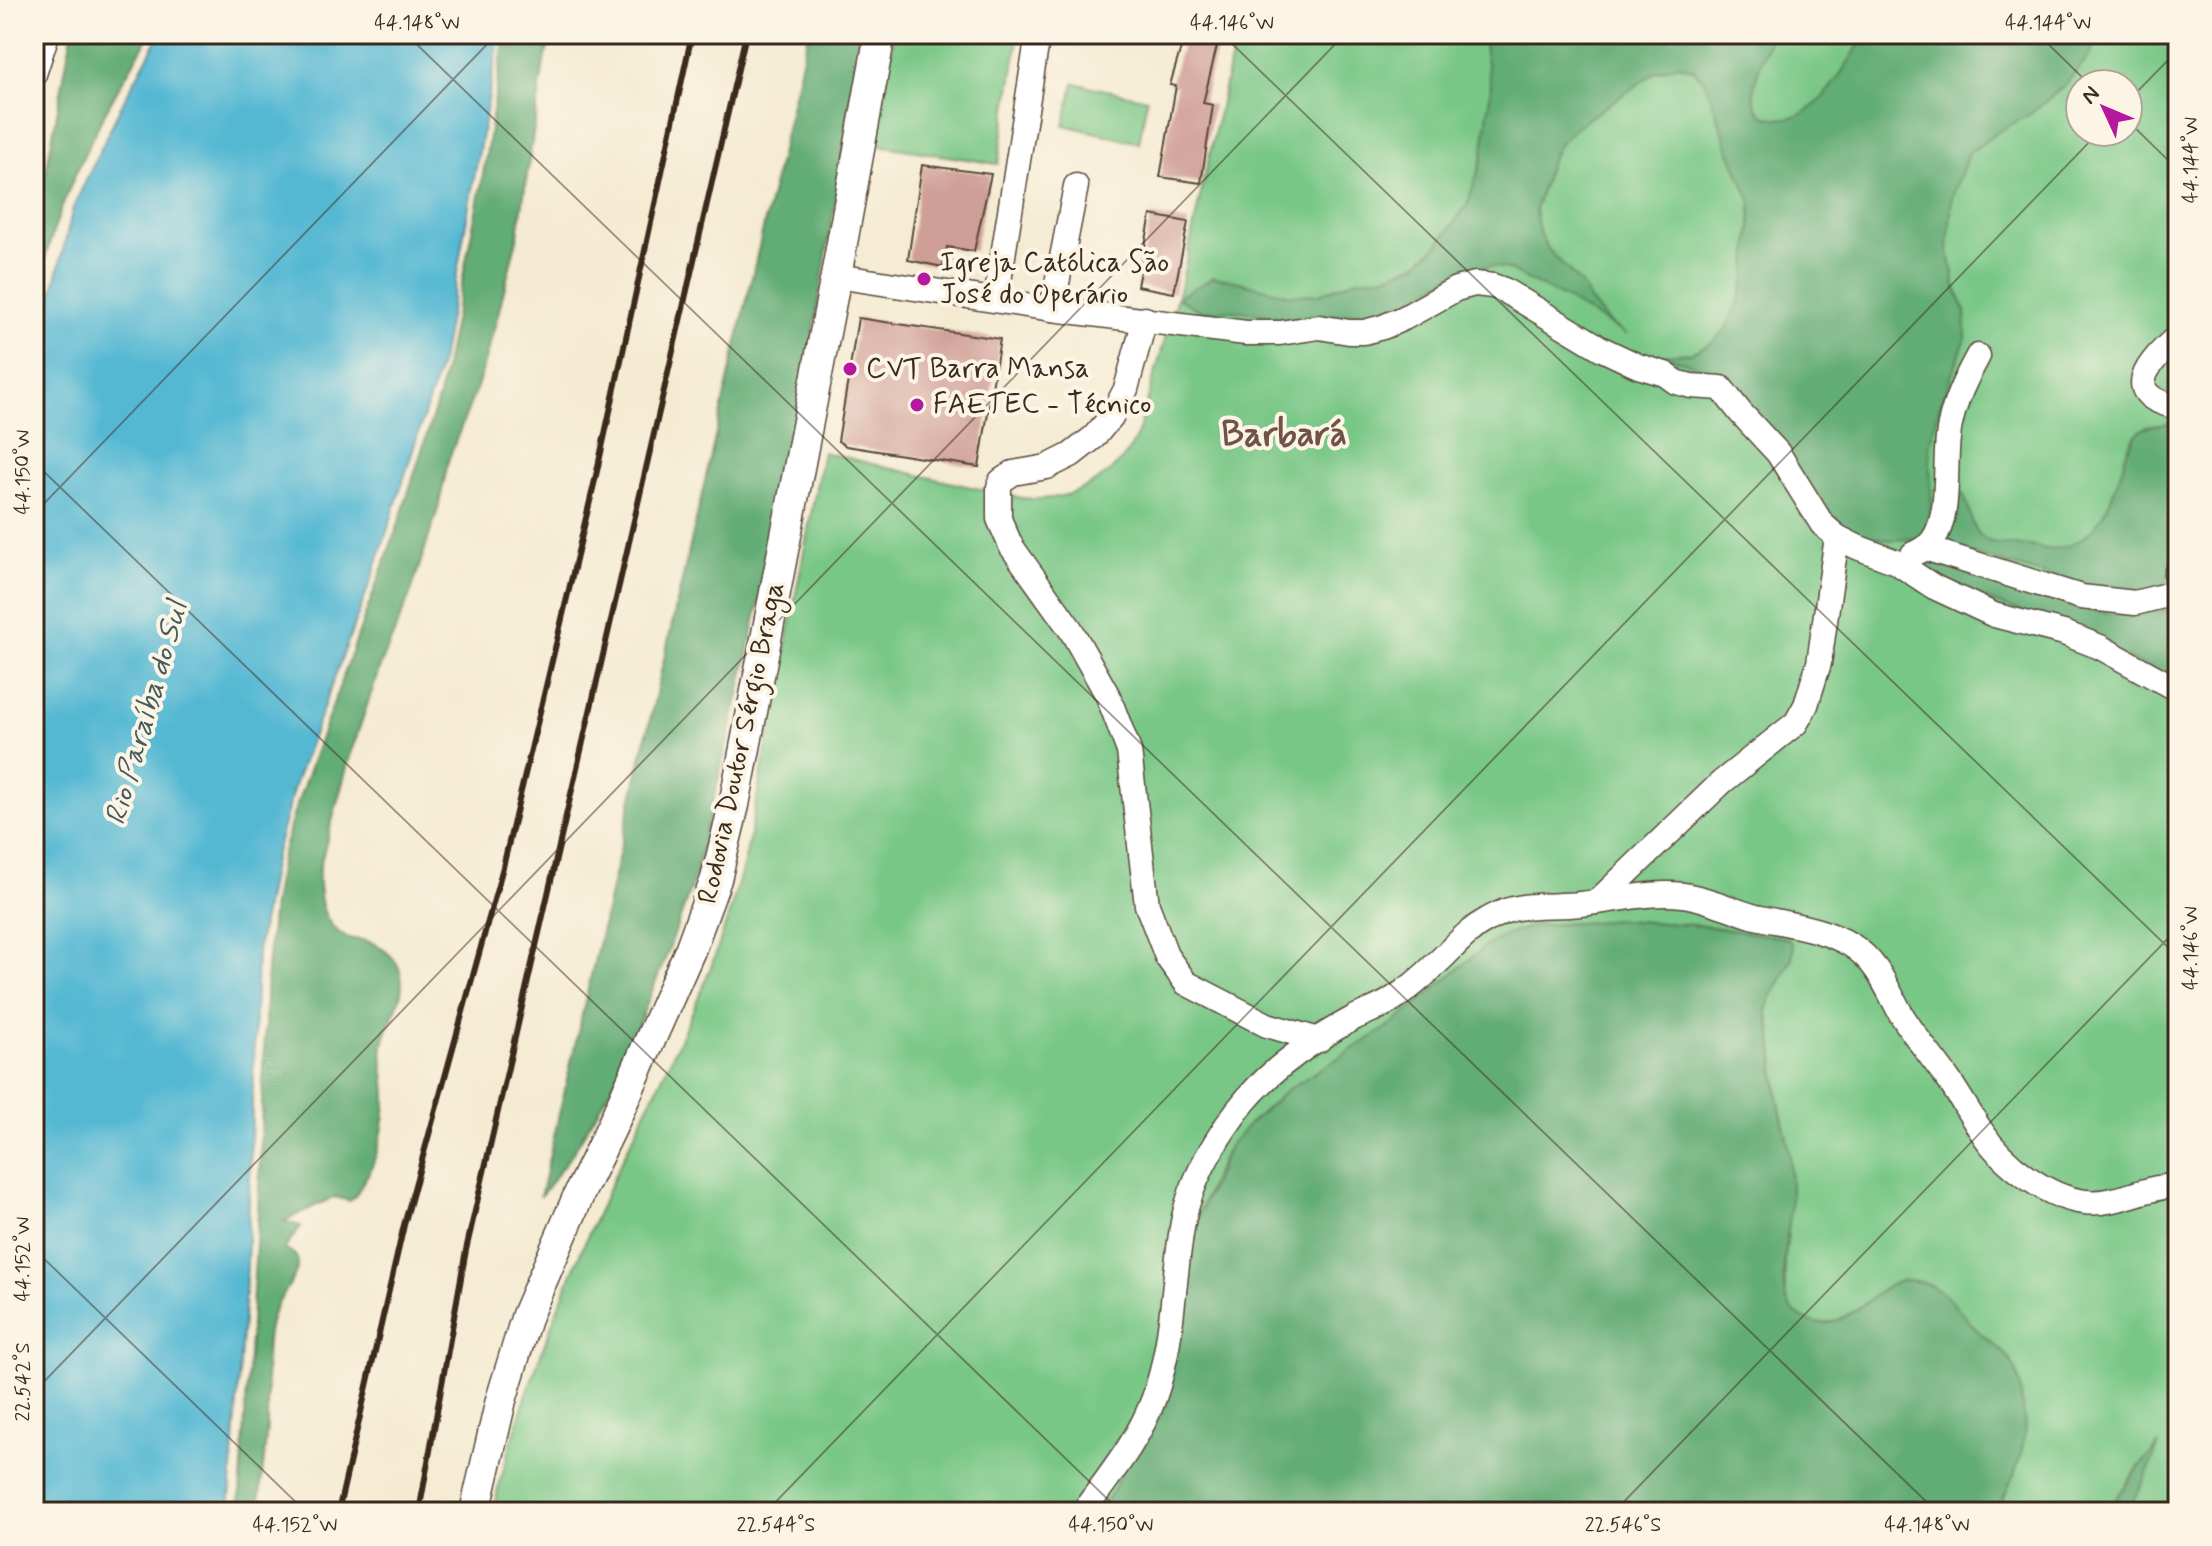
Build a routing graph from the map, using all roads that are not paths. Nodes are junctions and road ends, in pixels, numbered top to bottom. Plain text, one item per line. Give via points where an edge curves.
1 (47, 34) edge
2 (880, 34) edge
3 (1038, 34) edge
4 (34, 74) edge
5 (1076, 186) dead end
6 (836, 276) junction
7 (996, 300) junction
8 (1052, 309) junction
9 (1152, 320) junction
10 (2178, 336) edge
11 (1978, 356) dead end
12 (2178, 407) edge
13 (1837, 537) junction
14 (1925, 548) junction
15 (1896, 562) junction
16 (2178, 570) edge
17 (2178, 597) edge
18 (2178, 690) edge
19 (1597, 902) junction
20 (1319, 1040) junction
21 (2178, 1186) edge
22 (475, 1512) edge
23 (1083, 1512) edge

1 - 4 street
2 - 6 main road, Rodovia Doutor Sérgio Braga
3 - 7 street
5 - 8 street
6 - 7 street
6 - 22 main road, Rodovia Doutor Sérgio Braga via 716,879 690,950 527,1315
7 - 8 street
8 - 9 street
9 - 13 street via 1246,333 1319,327 1364,332 1404,318 1456,289 1493,286 1638,366 1691,386 1721,388 1778,453 1822,524
9 - 20 street via 1111,417 1071,455 1001,481 999,519 1108,696 1129,751 1147,905 1167,957 1186,983 1267,1025
10 - 12 street via 2144,373 2151,398
11 - 14 street via 1950,423 1943,513
13 - 15 street
13 - 19 street via 1819,663 1796,723 1722,782
14 - 15 street
14 - 17 street via 2081,597 2135,603
15 - 18 street via 1955,598 2100,647
16 - 17 street
19 - 20 street via 1510,909 1485,921 1410,987
19 - 21 street via 1683,895 1851,945 1881,975 1983,1135 2023,1174 2061,1196 2086,1203
20 - 23 street via 1259,1084 1199,1175 1185,1213 1170,1331 1153,1400 1137,1434

